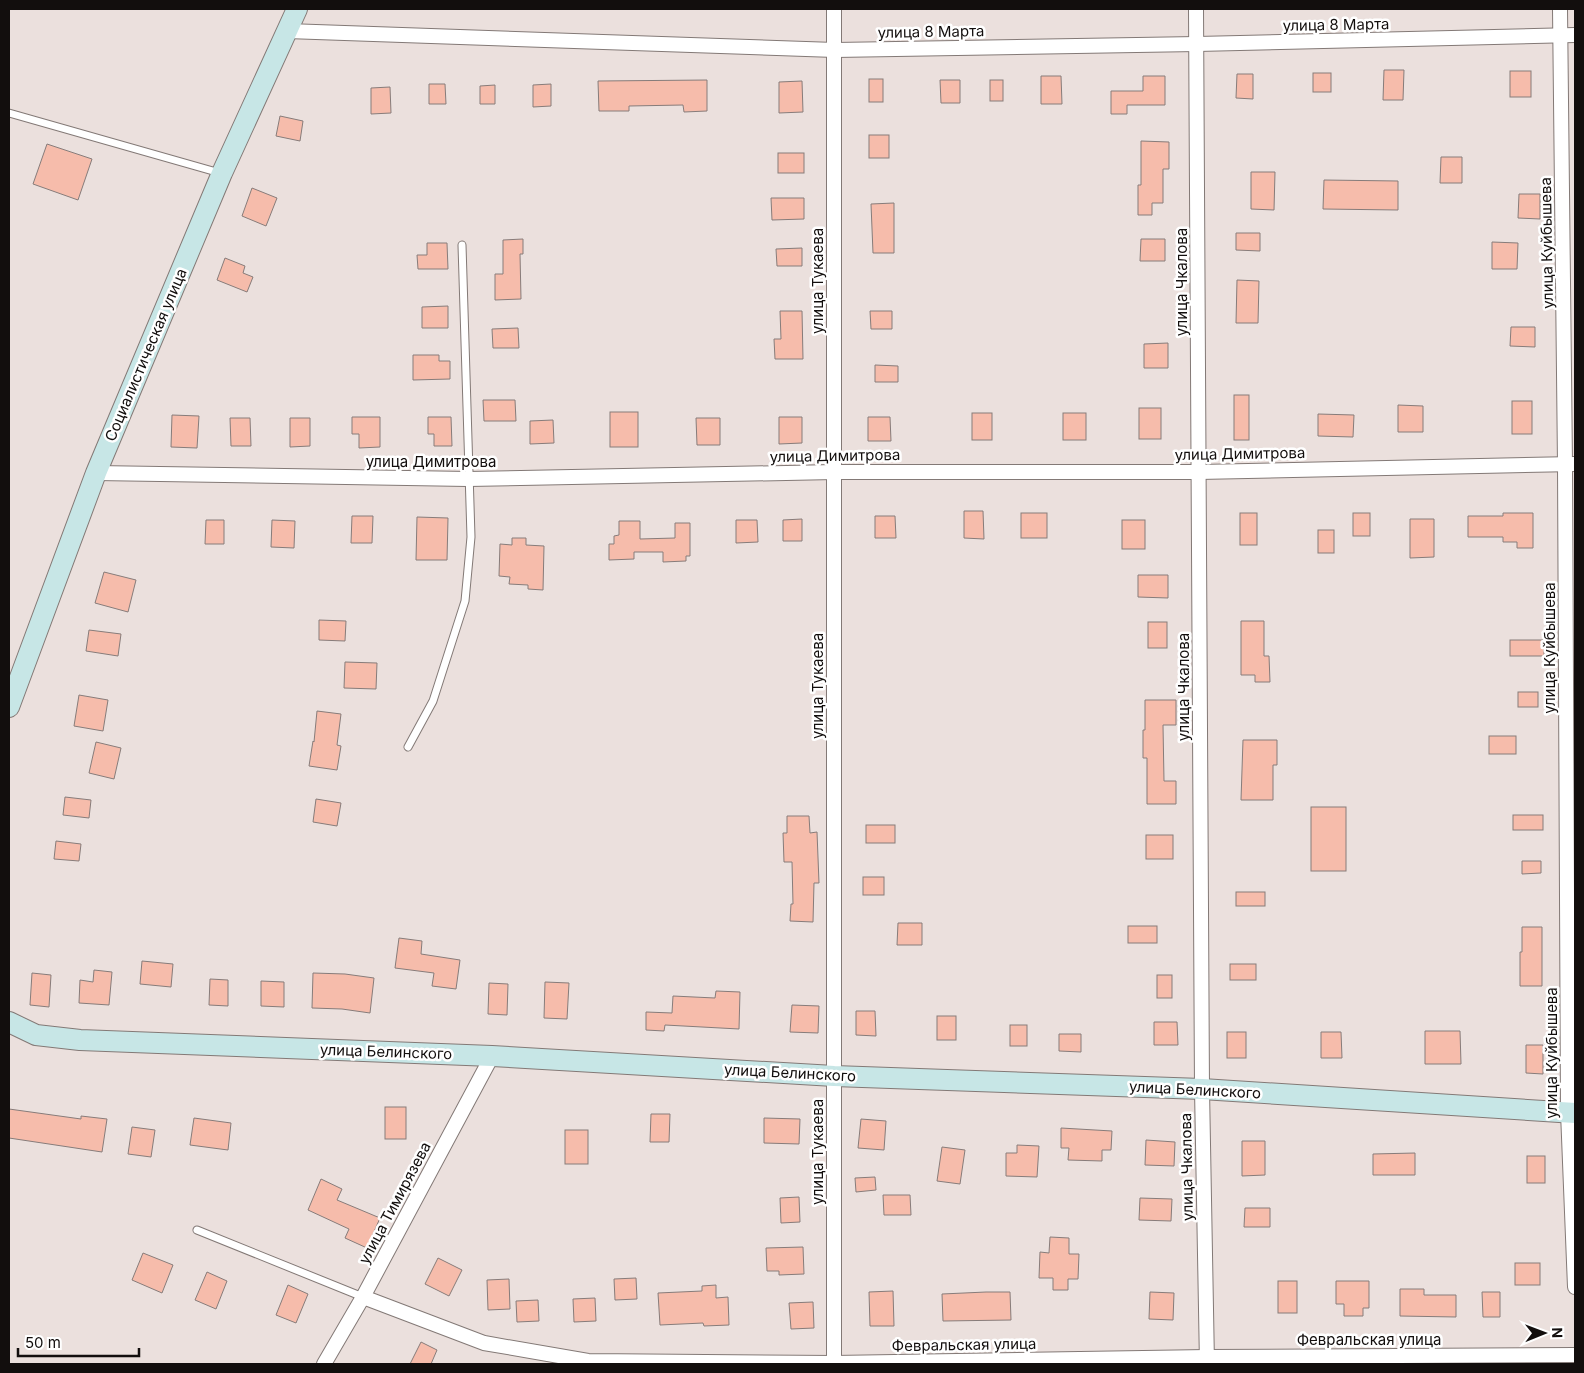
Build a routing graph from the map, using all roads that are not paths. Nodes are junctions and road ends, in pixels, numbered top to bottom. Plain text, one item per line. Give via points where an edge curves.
1 (297, 9) edge
2 (834, 9) edge
3 (1196, 9) edge
4 (1560, 9) edge
5 (287, 31) junction
6 (1561, 35) junction
7 (1575, 35) edge
8 (1197, 44) junction
9 (835, 50) junction
10 (9, 113) edge
11 (222, 173) junction
12 (462, 245) dead end
13 (1570, 464) edge
14 (835, 472) junction
15 (1199, 472) junction
16 (96, 473) junction
17 (468, 479) junction
18 (9, 707) edge
19 (408, 746) dead end
20 (9, 1022) edge
21 (492, 1056) junction
22 (834, 1076) junction
23 (1202, 1089) junction
24 (1572, 1112) edge
25 (197, 1230) dead end
26 (1575, 1287) edge
27 (363, 1297) junction
28 (1575, 1355) edge
29 (1207, 1361) edge
30 (324, 1364) edge
31 (834, 1364) edge

1 - 5 street, Социалистическая улица
2 - 9 street, улица Тукаева
3 - 8 street, улица Чкалова
4 - 6 street, улица Куйбышева
5 - 9 street, улица 8 Марта
5 - 11 street, Социалистическая улица
6 - 7 street, улица 8 Марта
6 - 8 street, улица 8 Марта
6 - 13 street, улица Куйбышева
8 - 9 street, улица 8 Марта
8 - 15 street, улица Чкалова
9 - 14 street, улица Тукаева
10 - 11 lane
11 - 16 street, Социалистическая улица
12 - 17 lane
13 - 15 street, улица Димитрова
13 - 24 street, улица Куйбышева
14 - 15 street, улица Димитрова
14 - 17 street, улица Димитрова
14 - 22 street, улица Тукаева
15 - 23 street, улица Чкалова
16 - 17 street, улица Димитрова
16 - 18 street, Социалистическая улица
17 - 19 lane via 471,537 464,601 432,701
20 - 21 street, улица Белинского via 36,1036 80,1040
21 - 22 street, улица Белинского
21 - 27 street, улица Тимирязева
22 - 23 street, улица Белинского
22 - 31 street, улица Тукаева
23 - 24 street, улица Белинского
23 - 29 street, улица Чкалова
24 - 26 street, улица Куйбышева
25 - 27 lane
27 - 30 street, улица Тимирязева
27 - 31 street, Февральская улица via 484,1343 588,1361
28 - 29 street, Февральская улица
29 - 31 street, Февральская улица

